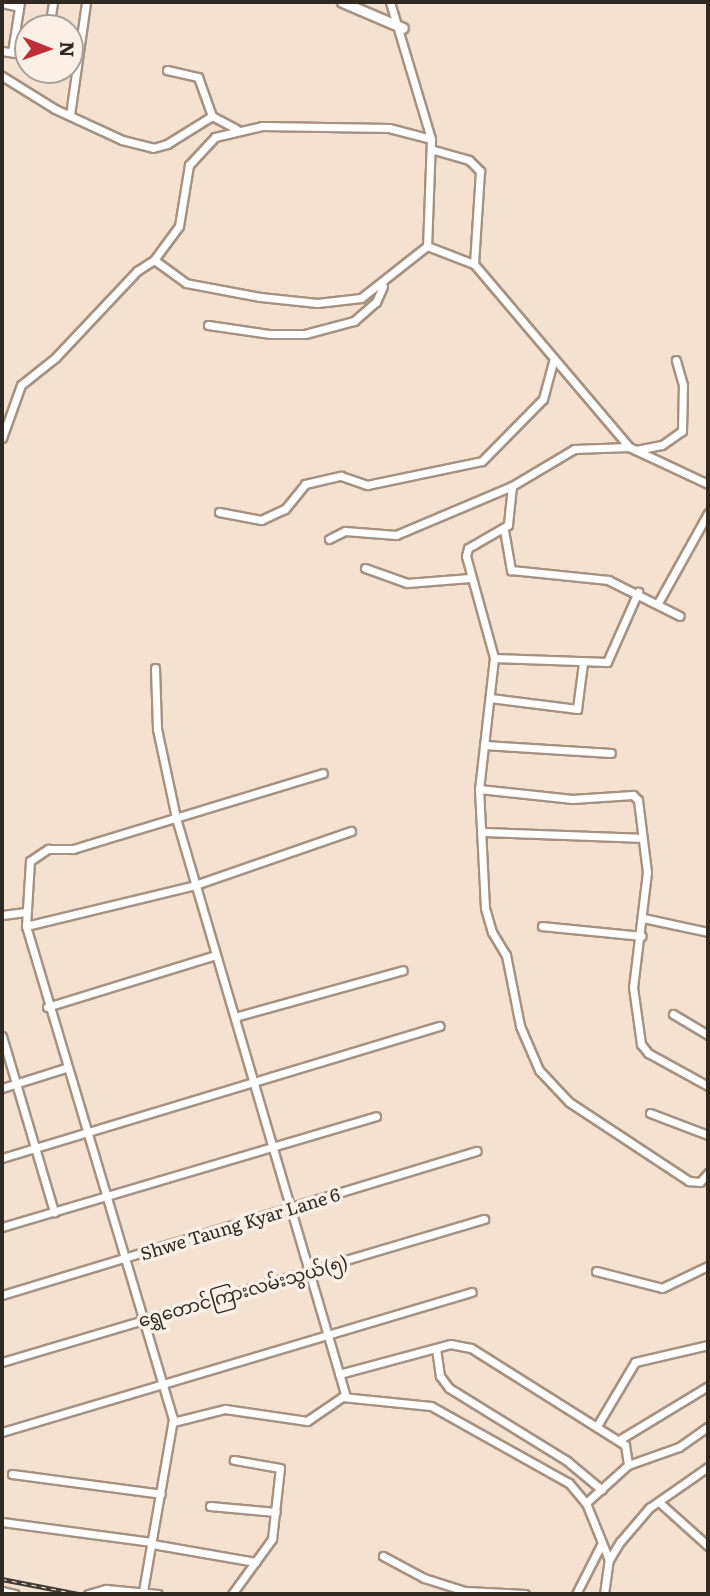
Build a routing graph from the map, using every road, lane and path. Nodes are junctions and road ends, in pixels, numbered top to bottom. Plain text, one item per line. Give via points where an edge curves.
1 (86, 2) edge
2 (342, 2) edge
3 (390, 2) edge
4 (2, 3) edge
5 (20, 5) edge
6 (399, 28) junction
7 (2, 51) edge
8 (12, 52) joint
9 (167, 70) dead end
10 (2, 76) edge
11 (70, 115) junction
12 (212, 116) junction
13 (236, 129) junction
14 (431, 139) junction
15 (434, 150) junction
16 (428, 246) junction
17 (154, 260) junction
18 (474, 264) junction
19 (383, 285) junction
20 (208, 325) dead end
21 (555, 358) junction
22 (676, 360) dead end
23 (2, 438) edge
24 (632, 449) junction
25 (706, 480) edge
26 (512, 486) junction
27 (219, 512) dead end
28 (708, 513) edge
29 (504, 530) junction
30 (329, 539) dead end
31 (365, 568) dead end
32 (470, 578) junction
33 (638, 592) junction
34 (658, 603) junction
35 (680, 616) dead end
36 (494, 658) junction
37 (583, 663) junction
38 (155, 668) dead end
39 (489, 698) junction
40 (484, 745) junction
41 (611, 753) dead end
42 (323, 773) dead end
43 (479, 789) junction
44 (176, 818) junction
45 (351, 831) dead end
46 (481, 832) junction
47 (642, 838) junction
48 (195, 885) junction
49 (26, 912) junction
50 (2, 915) edge
51 (643, 918) junction
52 (26, 926) junction
53 (542, 926) dead end
54 (708, 932) edge
55 (642, 936) junction
56 (216, 954) junction
57 (403, 970) dead end
58 (47, 1007) junction
59 (673, 1013) dead end
60 (235, 1017) junction
61 (440, 1026) dead end
62 (708, 1035) edge
63 (2, 1036) edge
64 (66, 1068) junction
65 (253, 1081) junction
66 (15, 1084) junction
67 (708, 1086) edge
68 (2, 1088) edge
69 (650, 1113) dead end
70 (376, 1116) dead end
71 (85, 1133) junction
72 (708, 1135) edge
73 (273, 1146) junction
74 (34, 1148) junction
75 (477, 1151) dead end
76 (2, 1158) edge
77 (708, 1173) edge
78 (104, 1196) junction
79 (291, 1208) junction
80 (54, 1212) junction
81 (484, 1219) dead end
82 (2, 1227) edge
83 (124, 1259) junction
84 (708, 1266) edge
85 (310, 1272) junction
86 (596, 1272) dead end
87 (472, 1292) dead end
88 (2, 1295) edge
89 (143, 1321) junction
90 (328, 1335) junction
91 (708, 1345) edge
92 (436, 1348) junction
93 (2, 1362) edge
94 (339, 1374) junction
95 (162, 1383) junction
96 (708, 1386) edge
97 (346, 1397) junction
98 (173, 1422) junction
99 (597, 1426) junction
100 (708, 1427) edge
101 (2, 1432) edge
102 (619, 1440) junction
103 (234, 1460) dead end
104 (628, 1465) junction
105 (708, 1467) edge
106 (12, 1474) dead end
107 (602, 1490) junction
108 (161, 1494) junction
109 (659, 1502) junction
110 (586, 1503) junction
111 (210, 1506) dead end
112 (276, 1511) junction
113 (2, 1522) edge
114 (152, 1543) junction
115 (602, 1543) junction
116 (708, 1546) edge
117 (383, 1556) dead end
118 (610, 1560) junction
119 (255, 1562) junction
120 (2, 1591) edge
121 (143, 1591) junction
122 (15, 1594) edge
123 (88, 1594) edge
124 (158, 1594) edge
125 (232, 1594) edge
126 (525, 1594) edge
127 (576, 1594) edge
128 (604, 1594) edge

1 - 11 street
2 - 6 street
3 - 6 street
4 - 5 street
5 - 8 street
6 - 14 street
7 - 8 street
9 - 12 street via 198,77
10 - 11 street
11 - 12 street via 122,140 153,148
12 - 13 street
13 - 14 street via 389,128
13 - 17 street via 215,137 189,165 180,226
14 - 15 street
15 - 16 street
15 - 18 street via 469,160 480,171
16 - 18 street
16 - 19 street
17 - 19 street via 186,283 260,297 346,302
17 - 23 street via 21,385
18 - 21 street
19 - 20 street via 376,302 354,321 305,334
21 - 24 street
21 - 27 street via 543,399 482,461 367,485 341,476 305,484 285,509 261,520
22 - 24 street via 683,385 682,431 662,445
24 - 25 street
24 - 26 street via 574,449
26 - 29 street
26 - 30 street via 396,535 345,531
28 - 34 street
29 - 32 street via 468,548
29 - 33 street via 512,570 608,580
31 - 32 street via 407,583
32 - 36 street
33 - 34 street
33 - 37 street via 611,656 600,664
34 - 35 street
36 - 37 street
36 - 39 street
37 - 39 street via 577,709
38 - 44 street via 157,729
39 - 40 street
40 - 41 street
40 - 43 street
42 - 44 street
43 - 46 street
43 - 47 street via 572,799 633,795 640,807
44 - 48 street
44 - 49 street via 73,849 37,853 30,861
45 - 48 street
46 - 47 street
46 - 77 street via 485,908 506,955 520,1026 539,1070 569,1102 689,1181 700,1182
47 - 51 street via 647,872
48 - 52 street
48 - 56 street
49 - 50 street
49 - 52 street
51 - 54 street
51 - 55 street
52 - 58 street
53 - 55 street
55 - 67 street via 633,987 640,1044
56 - 58 street
56 - 60 street
57 - 60 street
58 - 64 street
59 - 62 street
60 - 65 street
61 - 65 street
63 - 66 street
64 - 66 street
64 - 71 street
65 - 71 street
65 - 73 street
66 - 68 street
66 - 74 street
69 - 72 street
70 - 73 street
71 - 74 street
71 - 78 street
73 - 78 street
73 - 79 street
74 - 76 street
74 - 80 street
75 - 79 street, Shwe Taung Kyar Lane 6
78 - 80 street
78 - 83 street
79 - 83 street, Shwe Taung Kyar Lane 6
79 - 85 street
80 - 82 street
81 - 85 street, ရွှေတောင်ကြားလမ်းသွယ်(၅)
83 - 88 street, Shwe Taung Kyar Lane 6
83 - 89 street
84 - 86 street via 662,1288
85 - 89 street, ရွှေတောင်ကြားလမ်းသွယ်(၅)
85 - 90 street
87 - 90 street
89 - 93 street, ရွှေတောင်ကြားလမ်းသွယ်(၅)
89 - 95 street
90 - 94 street
90 - 95 street
91 - 99 street via 635,1362
92 - 94 street
92 - 99 street via 460,1344 471,1348
92 - 107 street via 440,1376 449,1388 567,1461
94 - 97 street
95 - 98 street
95 - 101 street
96 - 102 street
97 - 98 street via 335,1398 307,1421 225,1409
97 - 110 street via 431,1406 550,1470
98 - 108 street
99 - 102 street
100 - 104 street via 679,1447
102 - 104 street via 629,1451
103 - 112 street via 280,1468
104 - 107 street
105 - 109 street
106 - 108 street
107 - 110 street
108 - 114 street
109 - 116 street
109 - 118 street
110 - 115 street
111 - 112 street
112 - 119 street via 272,1539
113 - 114 street
114 - 119 street
114 - 121 street
115 - 118 street
115 - 127 street
117 - 126 street via 424,1578 465,1591
118 - 128 street
119 - 125 street
120 - 122 street
121 - 123 street via 96,1589
121 - 124 street

